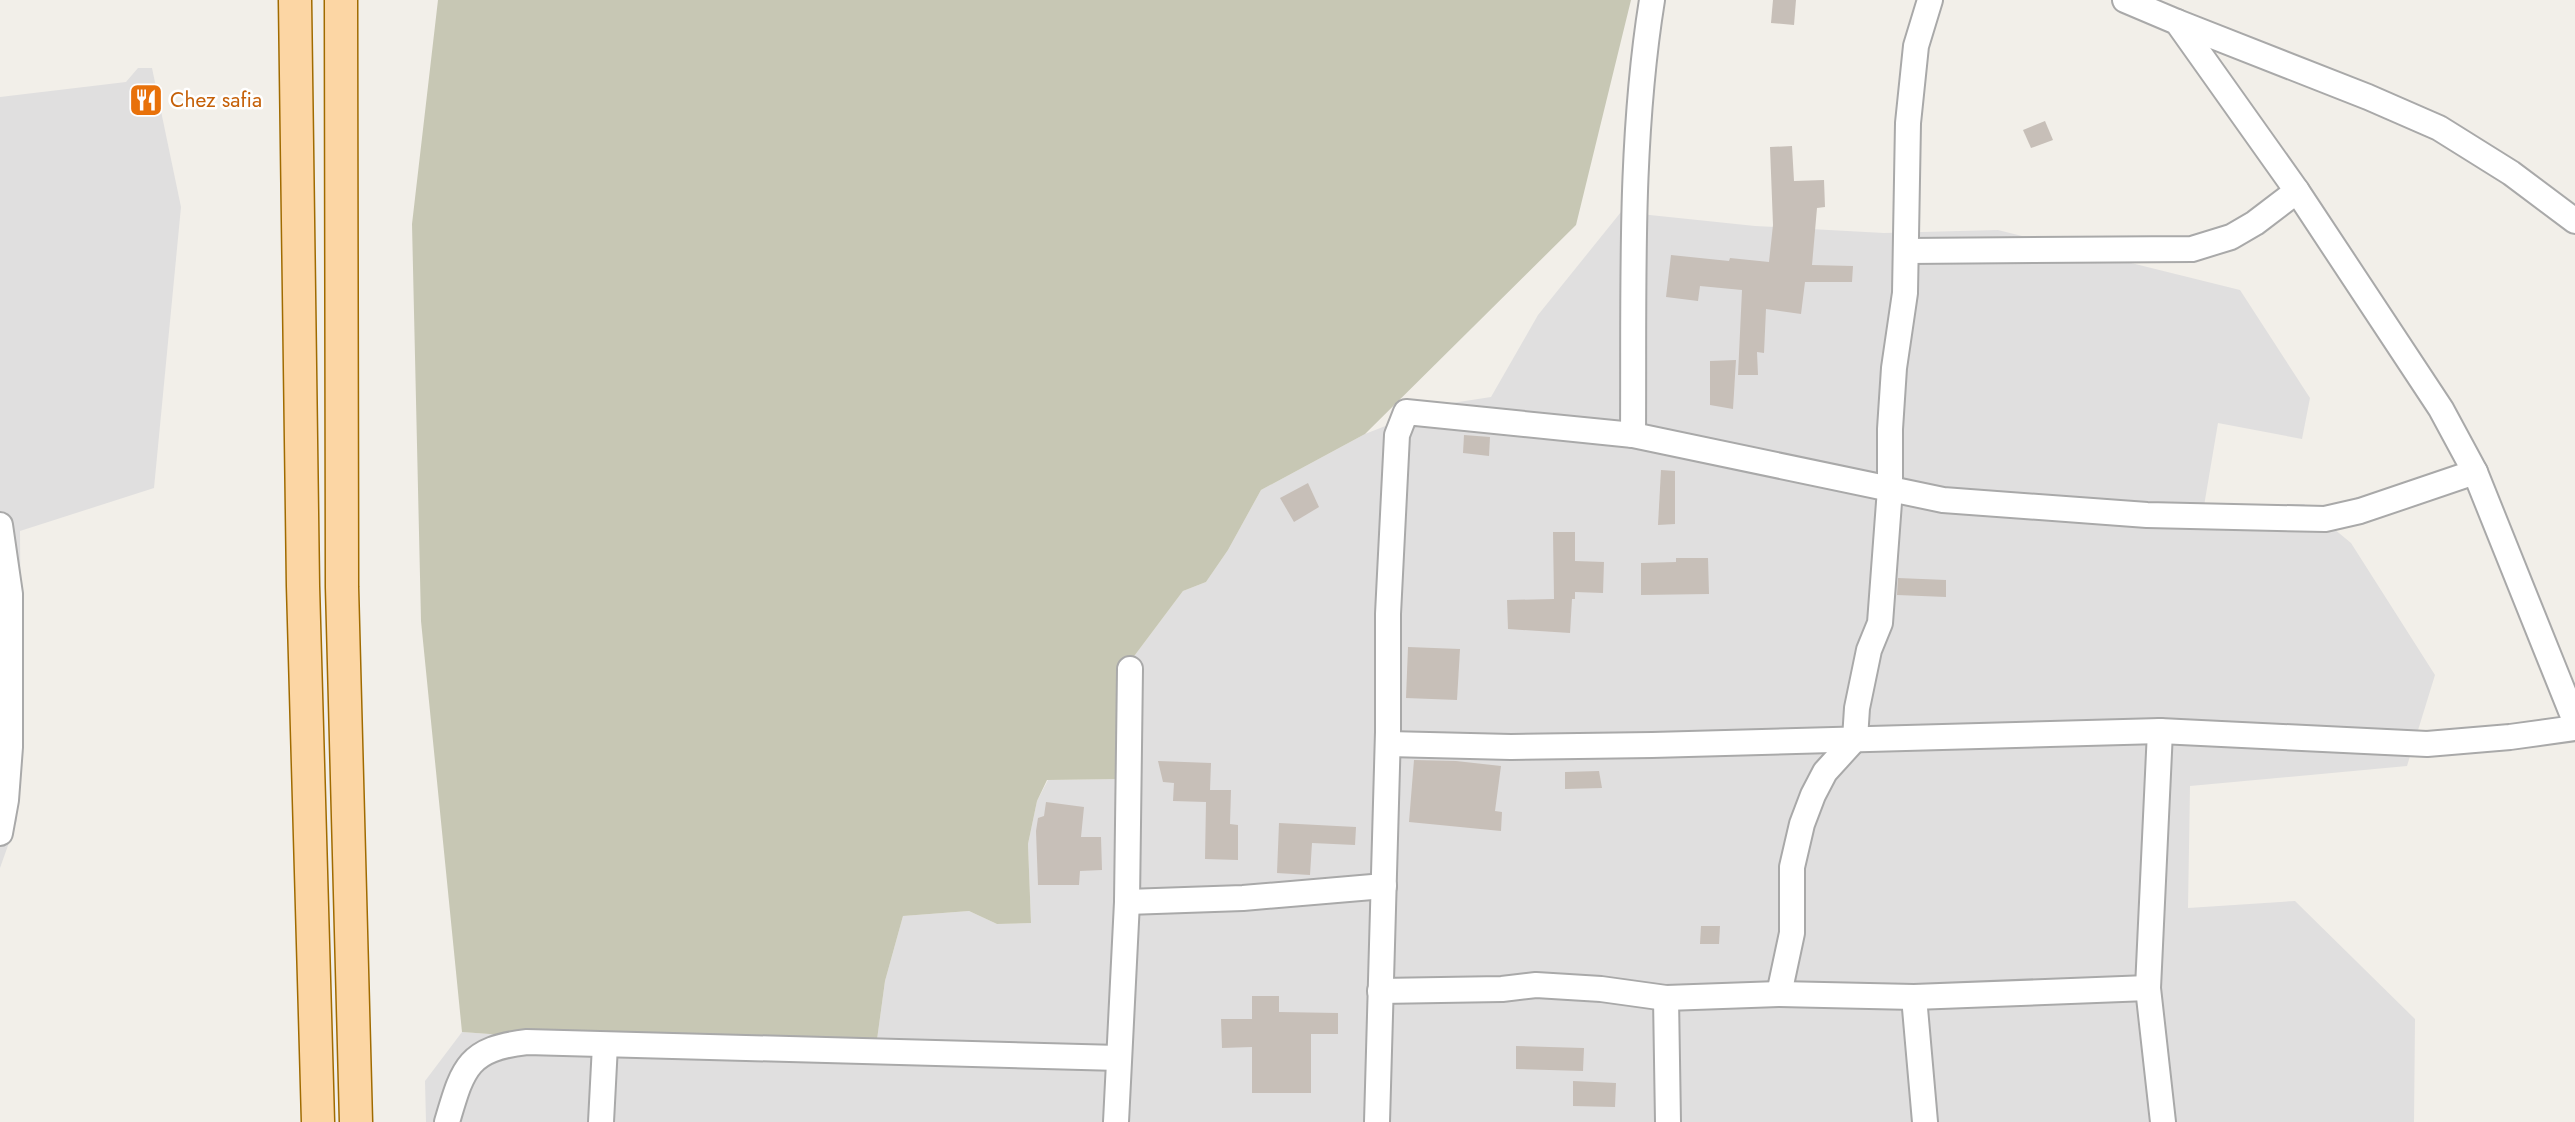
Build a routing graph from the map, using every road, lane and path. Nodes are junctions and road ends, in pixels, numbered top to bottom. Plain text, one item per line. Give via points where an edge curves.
1 (295, 0) edge
2 (341, 0) edge
3 (1653, 0) edge
4 (1930, 0) edge
5 (2125, 0) edge
6 (2177, 22) junction
7 (2297, 191) junction
8 (2575, 221) edge
9 (1907, 251) junction
10 (1633, 435) junction
11 (2475, 472) junction
12 (1890, 489) junction
13 (0, 526) edge
14 (1130, 669) dead end
15 (2575, 721) edge
16 (2575, 728) edge
17 (2160, 731) junction
18 (1855, 739) junction
19 (1388, 744) junction
20 (0, 833) edge
21 (1384, 886) junction
22 (1128, 902) junction
23 (2148, 988) junction
24 (1380, 991) junction
25 (1779, 994) junction
26 (1914, 997) junction
27 (1667, 998) junction
28 (605, 1045) junction
29 (1119, 1058) junction
30 (318, 1122) edge
31 (356, 1122) edge
32 (447, 1122) edge
33 (601, 1122) edge
34 (1116, 1122) edge
35 (1377, 1122) edge
36 (1668, 1122) edge
37 (1925, 1122) edge
38 (2163, 1122) edge

1 - 30 main road via 303,586
2 - 31 main road via 342,601
3 - 10 street via 1635,190
4 - 9 street via 1916,46 1908,123
5 - 6 street
6 - 7 street
6 - 8 street via 2440,128
7 - 9 street via 2231,237 2192,249
7 - 11 street via 2441,409
9 - 12 street via 1894,368
10 - 12 street
10 - 19 street via 1406,412 1397,435 1388,614
11 - 12 street via 2325,519 1997,504 1943,500
11 - 15 street
12 - 18 street via 1880,623 1869,650
13 - 20 street via 10,594 10,747
14 - 22 street
16 - 17 street via 2427,744
17 - 18 street
17 - 23 street
18 - 19 street via 1652,746
18 - 25 street via 1825,772 1802,824 1792,867 1792,933
19 - 21 street
21 - 22 street
21 - 24 street
22 - 29 street
23 - 26 street
23 - 38 street
24 - 27 street via 1536,985
24 - 35 street
25 - 26 street
25 - 27 street
26 - 37 street
27 - 36 street
28 - 29 street
28 - 32 street via 527,1042 483,1052 468,1066
28 - 33 street
29 - 34 street

